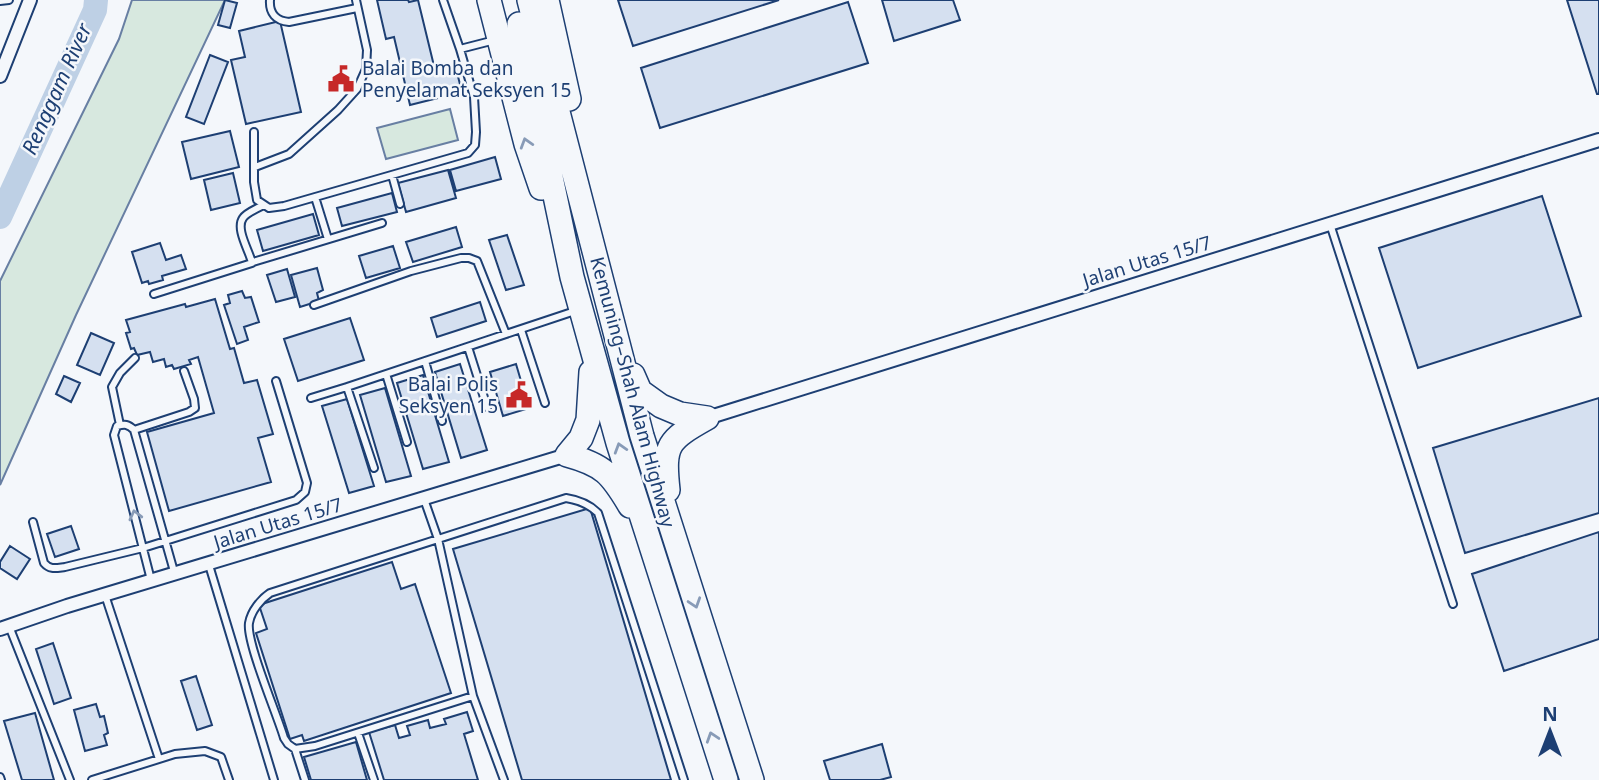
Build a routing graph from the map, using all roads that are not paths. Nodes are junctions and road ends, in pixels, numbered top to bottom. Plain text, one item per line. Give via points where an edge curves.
1 (9, 0) edge
2 (30, 0) edge
3 (270, 0) edge
4 (356, 0) edge
5 (443, 0) edge
6 (489, 0) edge
7 (513, 0) edge
8 (529, 0) edge
9 (547, 0) edge
10 (0, 1) edge
11 (358, 8) junction
12 (498, 39) junction
13 (530, 39) junction
14 (460, 49) junction
15 (0, 76) edge
16 (254, 132) dead end
17 (1599, 140) edge
18 (255, 167) junction
19 (392, 175) junction
20 (315, 197) junction
21 (400, 204) dead end
22 (263, 205) junction
23 (382, 223) dead end
24 (1330, 224) junction
25 (328, 239) junction
26 (596, 256) junction
27 (253, 262) junction
28 (572, 277) junction
29 (155, 294) dead end
30 (314, 305) dead end
31 (581, 309) junction
32 (521, 330) junction
33 (506, 334) junction
34 (591, 343) junction
35 (468, 347) junction
36 (621, 349) junction
37 (135, 358) dead end
38 (425, 361) junction
39 (184, 371) dead end
40 (386, 374) junction
41 (276, 382) dead end
42 (348, 387) junction
43 (311, 398) dead end
44 (545, 403) dead end
45 (487, 407) dead end
46 (707, 418) junction
47 (442, 421) dead end
48 (120, 425) junction
49 (134, 430) junction
50 (407, 442) dead end
51 (567, 455) junction
52 (374, 468) dead end
53 (424, 499) junction
54 (33, 522) dead end
55 (648, 536) junction
56 (674, 538) junction
57 (438, 539) junction
58 (165, 541) junction
59 (143, 548) junction
60 (209, 565) junction
61 (175, 575) junction
62 (152, 582) junction
63 (105, 595) junction
64 (1453, 604) dead end
65 (5, 628) edge
66 (473, 696) junction
67 (358, 733) junction
68 (295, 748) junction
69 (159, 759) junction
70 (70, 780) edge
71 (92, 780) edge
72 (229, 780) edge
73 (274, 780) edge
74 (305, 780) edge
75 (374, 780) edge
76 (504, 780) edge
77 (684, 780) edge
78 (726, 780) edge
79 (752, 780) edge

1 - 10 lane
2 - 15 street
3 - 11 lane via 274,17 289,22
4 - 11 lane
5 - 14 lane
6 - 12 highway
7 - 13 highway, Kemuning–Shah Alam Highway
8 - 13 highway, Kemuning–Shah Alam Highway
9 - 26 highway via 572,110
11 - 18 lane via 367,50 366,69 357,89 289,153
12 - 14 lane
28 -> 12 highway via 526,144
13 - 26 highway, Kemuning–Shah Alam Highway
13 - 28 highway, Kemuning–Shah Alam Highway
14 - 19 lane via 474,97 475,145 468,153
16 - 18 lane
17 - 24 street, Jalan Utas 15/7
18 - 22 lane via 257,200
19 - 20 lane
19 - 21 lane
20 - 22 lane via 284,206
20 - 25 lane
22 - 27 lane via 241,223
23 - 25 lane
24 - 46 street, Jalan Utas 15/7
24 - 64 lane
25 - 27 lane
26 - 36 highway, Kemuning–Shah Alam Highway
27 - 29 lane
28 - 31 highway, Kemuning–Shah Alam Highway
30 - 33 lane via 411,271 469,258 477,261
31 - 32 lane
31 - 34 highway, Kemuning–Shah Alam Highway
32 - 33 lane
32 - 44 lane
33 - 35 lane
34 - 51 highway via 588,420
55 -> 34 highway, Kemuning–Shah Alam Highway
35 - 38 lane
35 - 45 lane
36 - 46 highway via 640,391 661,407
36 - 56 highway, Kemuning–Shah Alam Highway
37 - 48 lane via 112,387
38 - 40 lane
38 - 47 lane
39 - 49 lane via 195,408
40 - 42 lane
40 - 50 lane
41 - 58 lane via 307,483 305,492 296,500
42 - 43 lane
42 - 52 lane
46 - 56 highway via 669,446 666,467
48 - 49 lane
59 -> 48 lane via 114,435
49 - 58 lane
51 - 53 street, Jalan Utas 15/7
51 - 55 highway via 600,467 618,485
53 - 57 lane
53 - 60 street, Jalan Utas 15/7
54 - 59 lane via 48,567
78 -> 55 highway, Kemuning–Shah Alam Highway
56 -> 79 highway, Kemuning–Shah Alam Highway
57 - 66 lane
57 - 68 lane via 262,598 249,624 251,645 284,738
57 - 77 lane via 566,498 590,505 598,513
58 - 59 lane
58 - 61 lane
59 - 62 lane
60 - 61 street, Jalan Utas 15/7
60 - 73 lane
61 - 62 street, Jalan Utas 15/7
62 - 63 street, Jalan Utas 15/7
63 - 65 street, Jalan Utas 15/7
63 - 69 lane
65 - 70 lane
66 - 67 lane
66 - 76 lane
67 - 68 lane
67 - 75 lane
68 - 74 lane
69 - 71 lane
69 - 72 lane via 205,751 221,757

